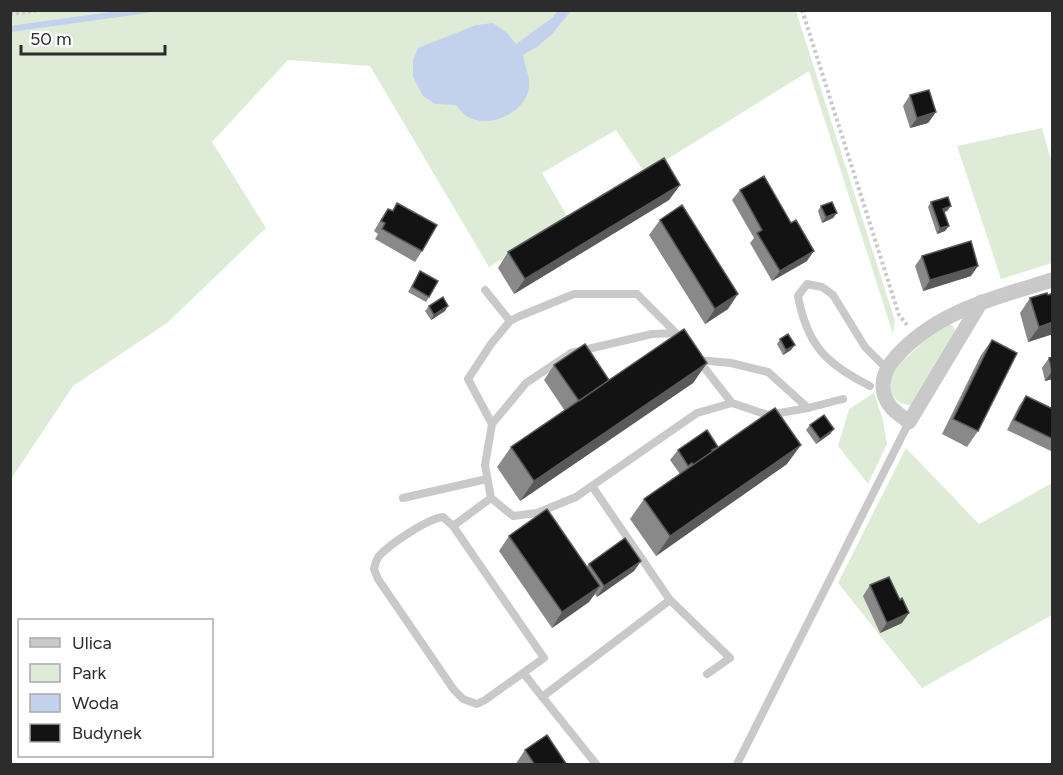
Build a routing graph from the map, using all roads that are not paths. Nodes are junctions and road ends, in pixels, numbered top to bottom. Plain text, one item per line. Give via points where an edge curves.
1 (1053, 280) edge
2 (485, 290) dead end
3 (981, 302) junction
4 (510, 321) junction
5 (676, 333) junction
6 (698, 360) junction
7 (886, 368) junction
8 (870, 386) dead end
9 (843, 399) dead end
10 (732, 403) junction
11 (808, 408) junction
12 (909, 422) junction
13 (492, 424) junction
14 (487, 479) junction
15 (592, 486) junction
16 (403, 498) dead end
17 (491, 498) junction
18 (453, 526) junction
19 (670, 600) junction
20 (524, 674) junction
21 (707, 675) dead end
22 (542, 697) junction
23 (596, 765) edge
24 (737, 765) edge

1 - 3 street
2 - 4 lane
3 - 7 street via 942,319 915,337
3 - 12 street
4 - 5 lane via 574,294 637,294
4 - 13 lane via 468,379
5 - 6 lane
5 - 13 lane via 652,334 571,353 526,383
6 - 10 lane
6 - 11 lane via 768,372
7 - 8 lane via 866,347 833,295 822,287 807,284 798,296 801,314 816,346 833,365
7 - 12 street via 882,380 885,395 891,407
9 - 11 lane
10 - 11 lane via 768,415
10 - 15 lane via 697,413
12 - 24 lane
13 - 14 lane via 485,465
14 - 16 lane
14 - 17 lane
15 - 17 lane via 537,513 513,516
15 - 19 lane
17 - 18 lane
18 - 20 lane via 544,658
18 - 20 lane via 443,517 423,523 379,556 374,569 378,579 463,699 477,704
19 - 21 lane via 730,658
19 - 22 lane
20 - 22 lane
22 - 23 lane

